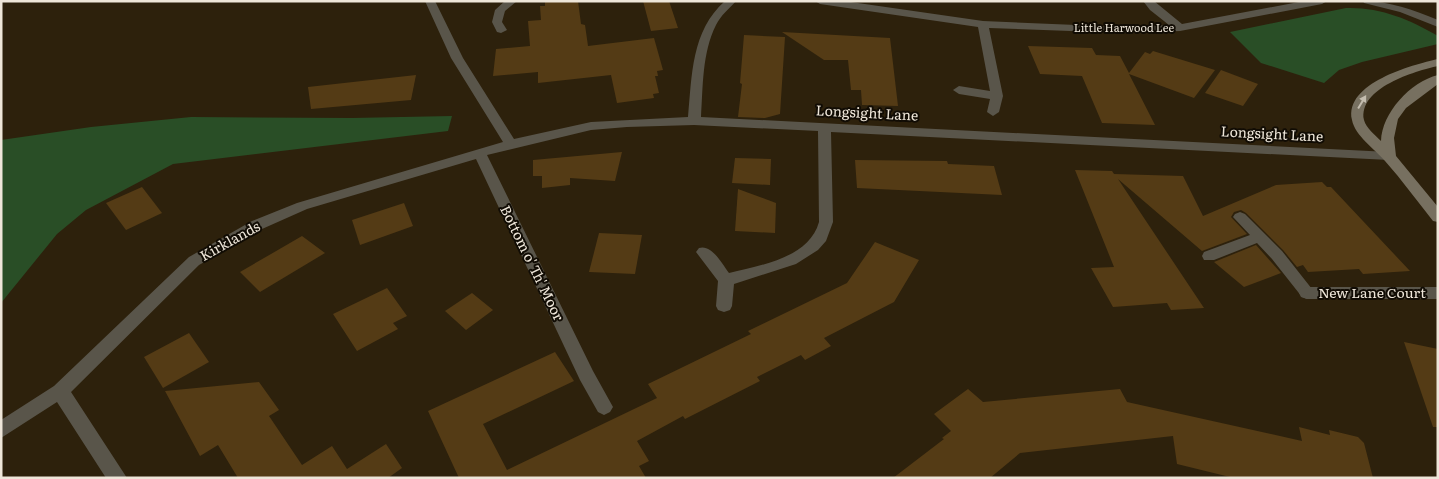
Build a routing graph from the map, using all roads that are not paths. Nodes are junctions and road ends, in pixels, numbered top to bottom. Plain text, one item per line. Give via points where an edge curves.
1 (430, 1) edge
2 (512, 1) edge
3 (731, 1) edge
4 (820, 1) edge
5 (1148, 1) edge
6 (1322, 1) edge
7 (1368, 1) edge
8 (855, 4) edge
9 (983, 24) junction
10 (1438, 24) edge
11 (1180, 28) junction
12 (500, 30) dead end
13 (1438, 62) edge
14 (1438, 79) edge
15 (959, 90) dead end
16 (996, 96) junction
17 (992, 112) dead end
18 (694, 121) junction
19 (824, 126) junction
20 (511, 144) junction
21 (480, 154) junction
22 (1389, 156) junction
23 (1240, 217) dead end
24 (1438, 217) edge
25 (1259, 237) junction
26 (704, 252) dead end
27 (1209, 256) dead end
28 (726, 280) junction
29 (1307, 292) joint
30 (1438, 293) edge
31 (724, 306) dead end
32 (60, 391) junction
33 (604, 407) dead end
34 (1, 430) edge
35 (117, 478) edge

1 - 20 street via 457,58
2 - 12 street via 500,10 497,22
3 - 18 street via 714,16 706,35
4 - 8 street, Little Harwood Lee
5 - 11 street
6 - 11 street, Little Harwood Lee
7 - 10 street via 1404,10
8 - 9 street, Little Harwood Lee
9 - 11 street, Little Harwood Lee via 1125,30
9 - 16 street
22 -> 13 street via 1359,121 1361,102 1385,81
14 - 22 street via 1404,102 1393,115 1388,130
15 - 16 street
16 - 17 street
18 - 19 street, Longsight Lane
18 - 20 street, Longsight Lane via 591,126
19 - 22 street, Longsight Lane
19 - 28 street via 826,222 821,236 811,248 793,259
20 - 21 street, Kirklands
21 - 32 street, Kirklands via 302,206 258,225 194,262
21 - 33 street, Bottom o' Th' Moor via 591,369
22 - 24 street
23 - 25 lane
25 - 27 lane
25 - 29 lane
26 - 28 street
28 - 31 street
29 - 30 street, New Lane Court
32 - 34 street, Kirklands
32 - 35 street

